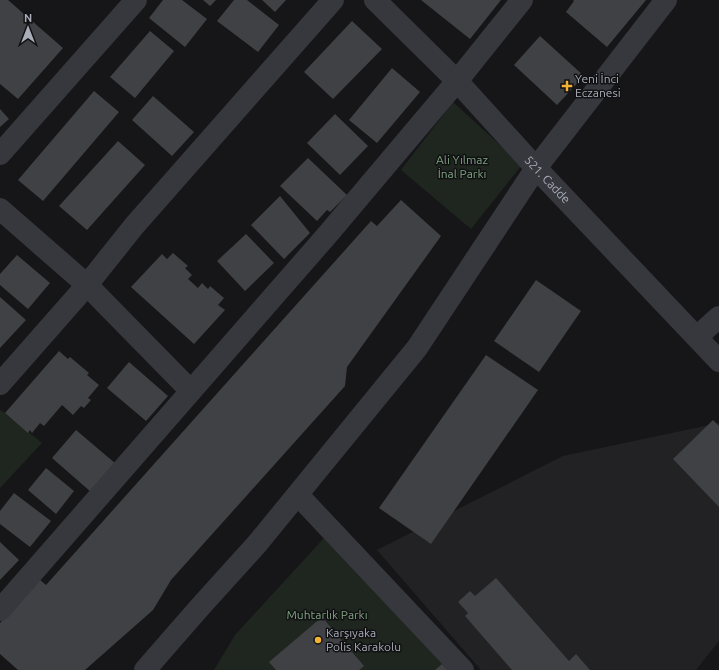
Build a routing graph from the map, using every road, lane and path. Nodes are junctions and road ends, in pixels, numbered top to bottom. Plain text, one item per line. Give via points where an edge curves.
1 (136, 0) edge
2 (333, 0) edge
3 (375, 0) edge
4 (522, 0) edge
5 (666, 0) edge
6 (457, 81) junction
7 (0, 154) edge
8 (536, 168) junction
9 (0, 209) edge
10 (87, 285) junction
11 (719, 316) edge
12 (697, 337) junction
13 (719, 361) edge
14 (0, 384) edge
15 (191, 391) junction
16 (298, 495) junction
17 (0, 610) edge
18 (145, 670) edge
19 (463, 670) edge

1 - 7 street
2 - 10 street via 134,226
3 - 6 street, 521. Cadde
4 - 6 street
5 - 8 street
6 - 8 street, 521. Cadde
6 - 15 street
8 - 12 street, 521. Cadde
8 - 16 street via 417,348
9 - 10 street
10 - 14 street
10 - 15 street
11 - 12 street
12 - 13 street, 521. Cadde
15 - 17 street
16 - 18 street
16 - 19 street

